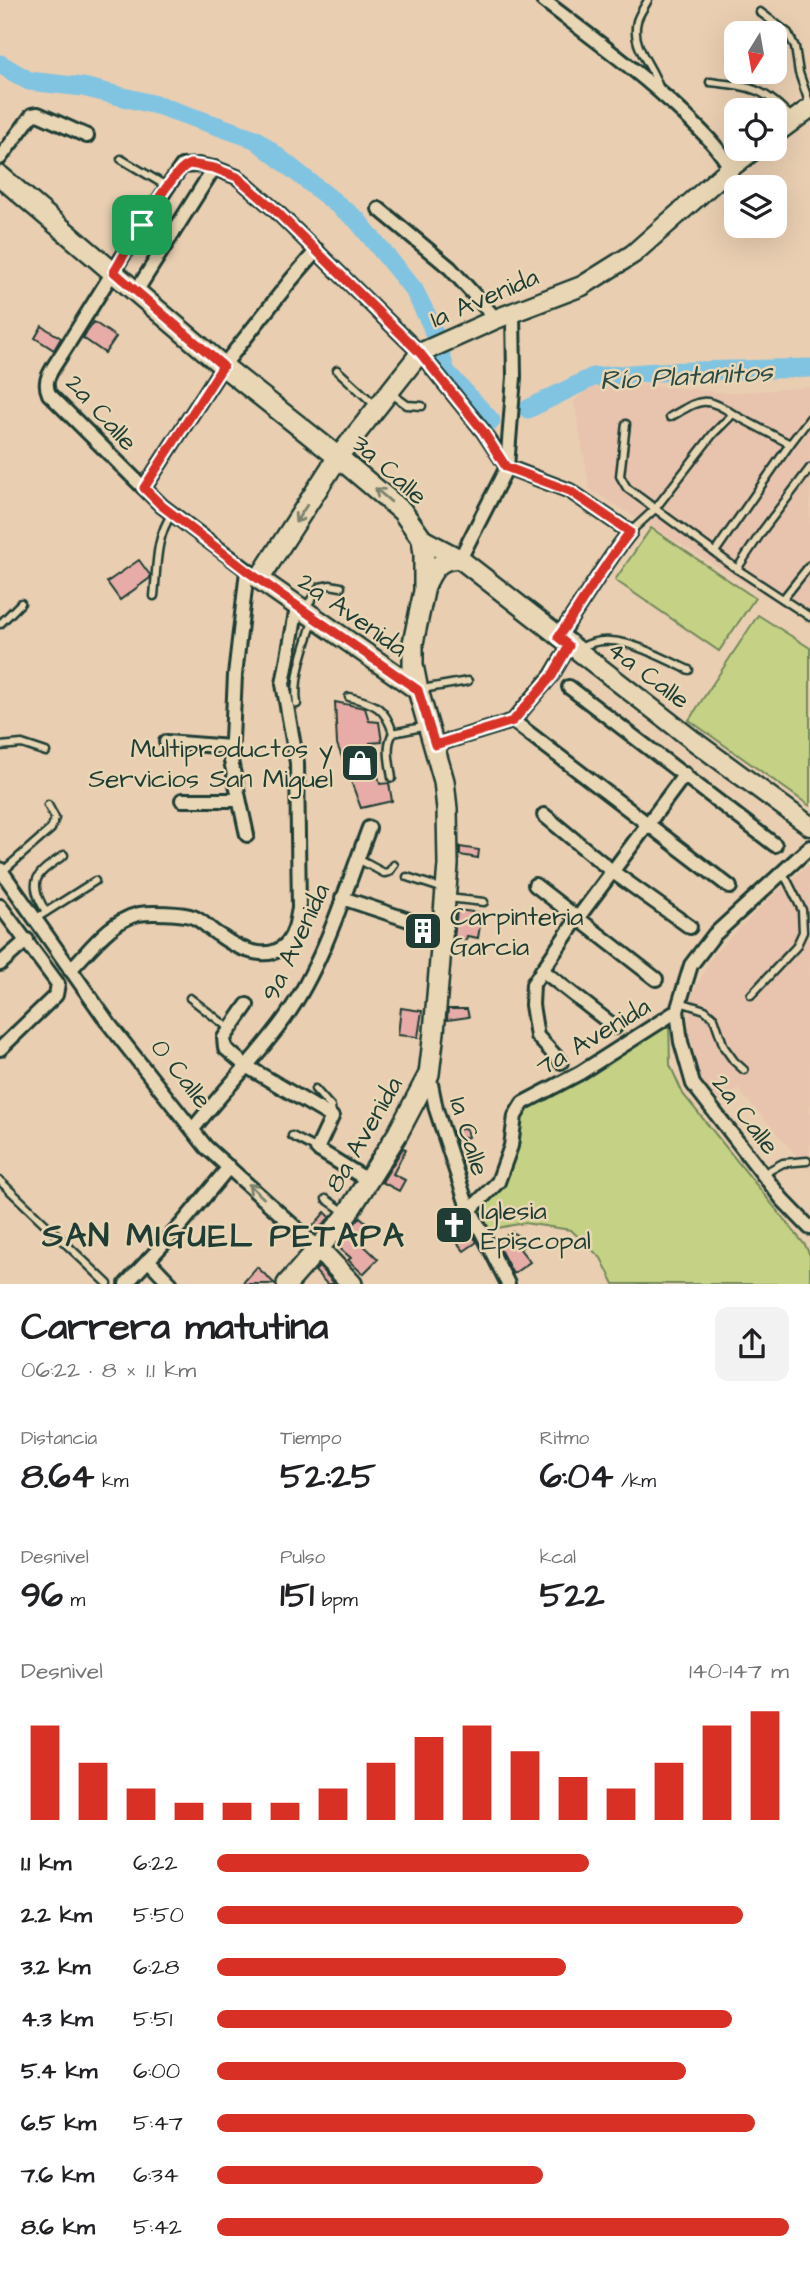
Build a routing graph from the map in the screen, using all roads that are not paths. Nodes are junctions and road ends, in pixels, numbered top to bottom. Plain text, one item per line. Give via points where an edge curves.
1 (544, 0) edge
2 (648, 0) edge
3 (760, 12) dead end
4 (710, 82) dead end
5 (661, 93) junction
6 (810, 107) edge
7 (794, 120) junction
8 (787, 125) edge
9 (87, 136) dead end
10 (0, 158) edge
11 (121, 159) dead end
12 (739, 161) edge
13 (214, 168) junction
14 (730, 168) junction
15 (0, 176) edge
16 (168, 187) junction
17 (379, 209) dead end
18 (317, 250) junction
19 (114, 272) junction
20 (137, 290) junction
21 (504, 315) junction
22 (422, 352) junction
23 (223, 366) junction
24 (337, 370) dead end
25 (390, 392) junction
26 (422, 406) dead end
27 (378, 407) junction
28 (733, 414) junction
29 (670, 417) dead end
30 (810, 418) edge
31 (626, 424) dead end
32 (790, 444) junction
33 (338, 457) junction
34 (506, 467) junction
35 (810, 468) edge
36 (144, 488) junction
37 (655, 509) junction
38 (173, 514) junction
39 (630, 532) junction
40 (422, 539) junction
41 (715, 552) junction
42 (460, 559) junction
43 (810, 565) edge
44 (737, 569) junction
45 (253, 575) junction
46 (341, 587) dead end
47 (424, 591) junction
48 (154, 596) dead end
49 (783, 599) junction
50 (21, 603) dead end
51 (304, 612) junction
52 (810, 617) edge
53 (0, 624) edge
54 (568, 645) junction
55 (689, 670) dead end
56 (468, 681) dead end
57 (569, 687) dead end
58 (418, 690) junction
59 (349, 697) dead end
60 (297, 704) dead end
61 (513, 721) junction
62 (429, 725) junction
63 (393, 733) junction
64 (166, 742) dead end
65 (435, 745) junction
66 (0, 746) edge
67 (231, 747) junction
68 (46, 752) dead end
69 (684, 774) junction
70 (392, 778) dead end
71 (182, 800) dead end
72 (239, 800) junction
73 (48, 805) dead end
74 (544, 815) dead end
75 (646, 824) junction
76 (810, 826) edge
77 (369, 828) dead end
78 (247, 835) dead end
79 (775, 845) dead end
80 (810, 846) edge
81 (64, 855) dead end
82 (358, 859) junction
83 (394, 865) dead end
84 (1, 871) edge
85 (613, 872) junction
86 (781, 873) junction
87 (407, 877) dead end
88 (95, 881) dead end
89 (535, 885) dead end
90 (730, 887) dead end
91 (445, 893) junction
92 (342, 898) junction
93 (484, 902) dead end
94 (0, 906) edge
95 (40, 916) junction
96 (577, 919) junction
97 (690, 927) dead end
98 (442, 931) junction
99 (27, 940) junction
100 (0, 964) edge
101 (70, 970) junction
102 (542, 970) junction
103 (656, 979) dead end
104 (751, 995) dead end
105 (190, 998) dead end
106 (247, 1005) dead end
107 (679, 1006) junction
108 (615, 1027) dead end
109 (230, 1029) junction
110 (0, 1049) edge
111 (561, 1062) dead end
112 (246, 1066) junction
113 (744, 1070) dead end
114 (429, 1074) junction
115 (315, 1089) dead end
116 (331, 1117) junction
117 (193, 1129) junction
118 (292, 1136) dead end
119 (317, 1149) junction
120 (807, 1161) dead end
121 (229, 1167) junction
122 (763, 1174) junction
123 (0, 1181) edge
124 (369, 1181) junction
125 (326, 1199) dead end
126 (471, 1209) junction
127 (347, 1214) junction
128 (810, 1228) edge
129 (318, 1248) junction
130 (148, 1261) junction
131 (108, 1284) edge
132 (126, 1284) edge
133 (172, 1284) edge
134 (287, 1284) edge
135 (352, 1284) edge
136 (507, 1284) edge

1 - 5 street
2 - 5 lane via 636,38
3 - 6 lane via 788,33
4 - 7 lane via 762,92
5 - 14 street via 722,153
6 - 7 street
7 - 8 street
9 - 10 street via 32,115
11 - 16 lane
12 - 14 street, 1a Avenida
13 - 16 street via 182,166
13 - 18 street via 237,177
13 - 20 street
14 - 21 street, 1a Avenida via 633,254 582,286
15 - 19 main road, 3a Calle
16 - 19 street
17 - 21 street
18 - 22 street
18 - 23 street
19 - 20 main road, 3a Calle
19 - 36 street, 2a Calle via 46,387
20 - 23 main road, 3a Calle
21 - 22 street, 1a Avenida
21 - 34 street via 514,377
22 - 25 street, 1a Avenida
22 - 34 street
23 - 33 main road, 3a Calle
23 - 36 street
24 - 27 lane
25 - 26 lane via 407,405
25 - 27 street, 1a Avenida
27 - 33 street, 1a Avenida
28 - 29 lane via 712,401 702,401
28 - 32 lane
28 - 37 lane
30 - 32 lane
31 - 37 lane via 620,476 627,488
32 - 41 lane
40 -> 33 main road, 3a Calle via 402,511
33 -> 45 main road, 1a Avenida
34 - 39 street via 570,491
34 - 42 street
35 - 44 lane
36 - 38 street, 2a Calle
37 - 39 lane
37 - 41 lane
38 - 45 street, 2a Calle
38 - 48 lane via 159,543
39 - 54 street via 577,612
40 - 42 street, 4a Calle
40 - 47 main road, 3a Calle
41 - 44 lane
42 - 47 street via 441,562
42 - 54 street, 4a Calle
43 - 49 lane
44 - 49 lane
45 - 51 main road, 2a Avenida
45 - 67 street via 235,674
46 - 51 lane via 320,587
47 - 58 main road, 3a Calle via 412,655
49 - 52 lane
50 - 53 lane
51 - 58 main road, 2a Avenida
51 - 60 lane
51 - 101 street via 283,684 297,763 299,909 287,943 258,955 220,937 192,916 140,914 119,921
54 - 55 lane via 606,640 632,645
54 - 61 street via 552,676
54 - 76 street, 4a Calle
56 - 58 lane
57 - 69 street
58 - 62 main road, 3a Calle
59 - 63 lane via 381,710
61 - 65 street
61 - 75 street
62 - 63 lane
62 - 65 main road, 3a Calle
63 - 70 lane via 388,754
64 - 67 street
65 - 91 main road, 3a Calle via 447,808
66 - 68 lane via 22,744
67 - 72 street
69 - 75 street
69 - 79 street
71 - 72 street
72 - 78 street
73 - 84 lane via 55,818 51,830
74 - 85 street
75 - 85 street
75 - 90 street
77 - 82 street, 9a Avenida
80 - 86 street, 7a Avenida
81 - 95 lane via 40,872 35,883
82 - 83 lane via 384,873
82 - 92 street, 9a Avenida
84 - 95 street, 0 Calle
85 - 96 street
85 - 97 street
86 - 104 lane via 802,910 803,932 796,947
86 - 107 street, 7a Avenida via 714,935 691,965
87 - 91 lane
88 - 95 lane
89 - 96 street
91 - 93 lane
91 - 98 main road, 3a Calle
92 - 98 street
92 - 112 street, 9a Avenida via 306,982 285,1018
94 - 99 street
95 - 101 street, 0 Calle
96 - 102 street
96 - 103 street
98 - 114 main road, 3a Calle
99 - 100 street
99 - 110 street via 59,990
101 - 117 street, 0 Calle
102 - 108 street
102 - 111 street via 533,984 537,1036
105 - 109 lane
106 - 109 street
107 - 113 lane via 705,1010 714,1018 724,1047
107 - 122 street, 2a Calle via 681,1042 693,1084
107 - 126 street, 7a Avenida via 580,1073 523,1103 515,1116 511,1146 498,1182
109 - 112 street via 223,1044
112 - 116 street
112 - 117 street, 9a Avenida
114 - 124 main road, 8a Avenida
114 - 126 street, 1a Calle via 436,1109
115 - 116 lane via 331,1107
116 - 119 street
117 - 121 street, 0 Calle
118 - 119 lane
119 - 124 street
120 - 122 lane via 783,1163
129 -> 121 street, 0 Calle
121 - 130 street
122 - 128 street, 2a Calle
123 - 131 lane
124 - 127 main road, 8a Avenida
125 - 127 lane
126 - 136 street, 1a Calle
127 - 129 main road, 8a Avenida
129 - 134 main road, 8a Avenida
129 - 135 main road, 0 Calle
130 - 132 street
130 - 133 street

